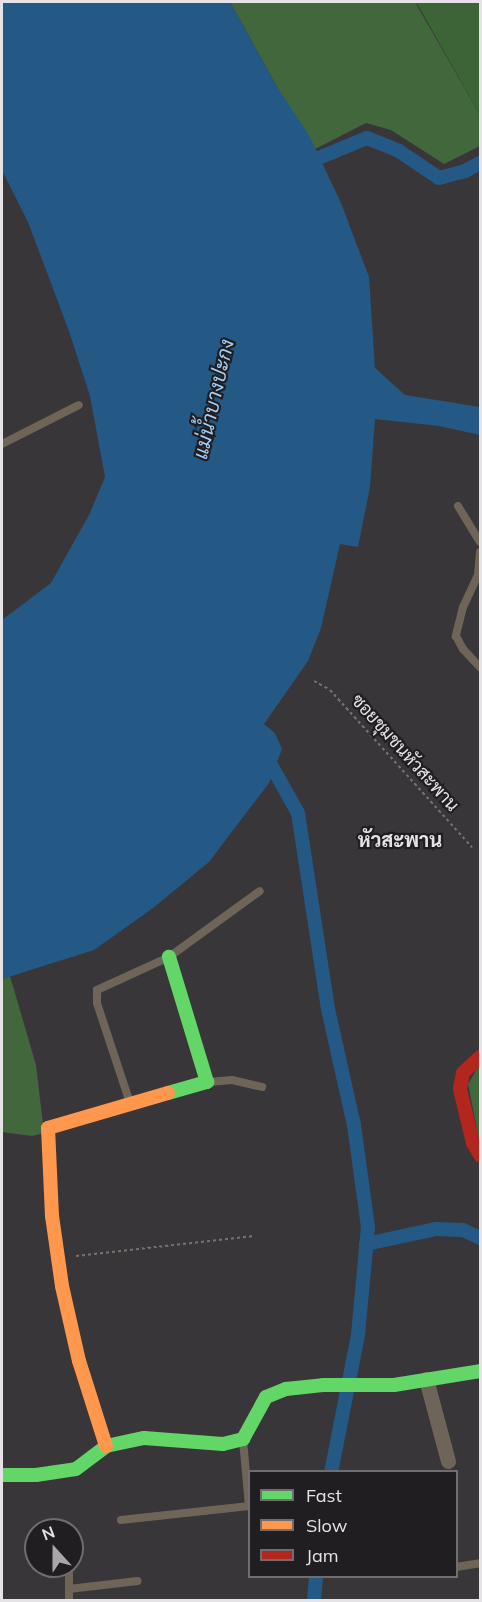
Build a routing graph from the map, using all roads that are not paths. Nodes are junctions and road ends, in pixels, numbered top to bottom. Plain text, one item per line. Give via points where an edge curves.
1 (79, 405) dead end
2 (2, 444) edge
3 (458, 506) dead end
4 (480, 542) edge
5 (480, 552) edge
6 (480, 668) edge
7 (260, 891) dead end
8 (169, 957) junction
9 (480, 1057) edge
10 (207, 1082) junction
11 (262, 1087) dead end
12 (131, 1105) junction
13 (480, 1155) edge
14 (480, 1371) edge
15 (426, 1379) junction
16 (243, 1438) junction
17 (106, 1446) junction
18 (448, 1461) dead end
19 (2, 1475) edge
20 (248, 1495) edge
21 (248, 1506) edge
22 (121, 1520) dead end
23 (480, 1563) edge
24 (458, 1567) edge
25 (69, 1578) edge
26 (138, 1581) dead end
27 (69, 1589) junction
28 (69, 1600) edge

1 - 2 lane
3 - 4 lane
5 - 6 lane via 478,575 463,607 456,636
7 - 8 lane
8 - 10 street
8 - 12 lane via 103,987 96,996
9 - 13 street via 463,1073 460,1089 473,1143
10 - 11 lane via 232,1080
10 - 12 street
12 - 17 street via 48,1128 58,1258 79,1361
14 - 15 street
15 - 16 street via 394,1385 286,1389 266,1397
15 - 18 street
16 - 17 street via 223,1444 144,1438
16 - 20 lane
17 - 19 street via 76,1469
21 - 22 lane
23 - 24 lane
25 - 27 lane
26 - 27 lane
27 - 28 lane

